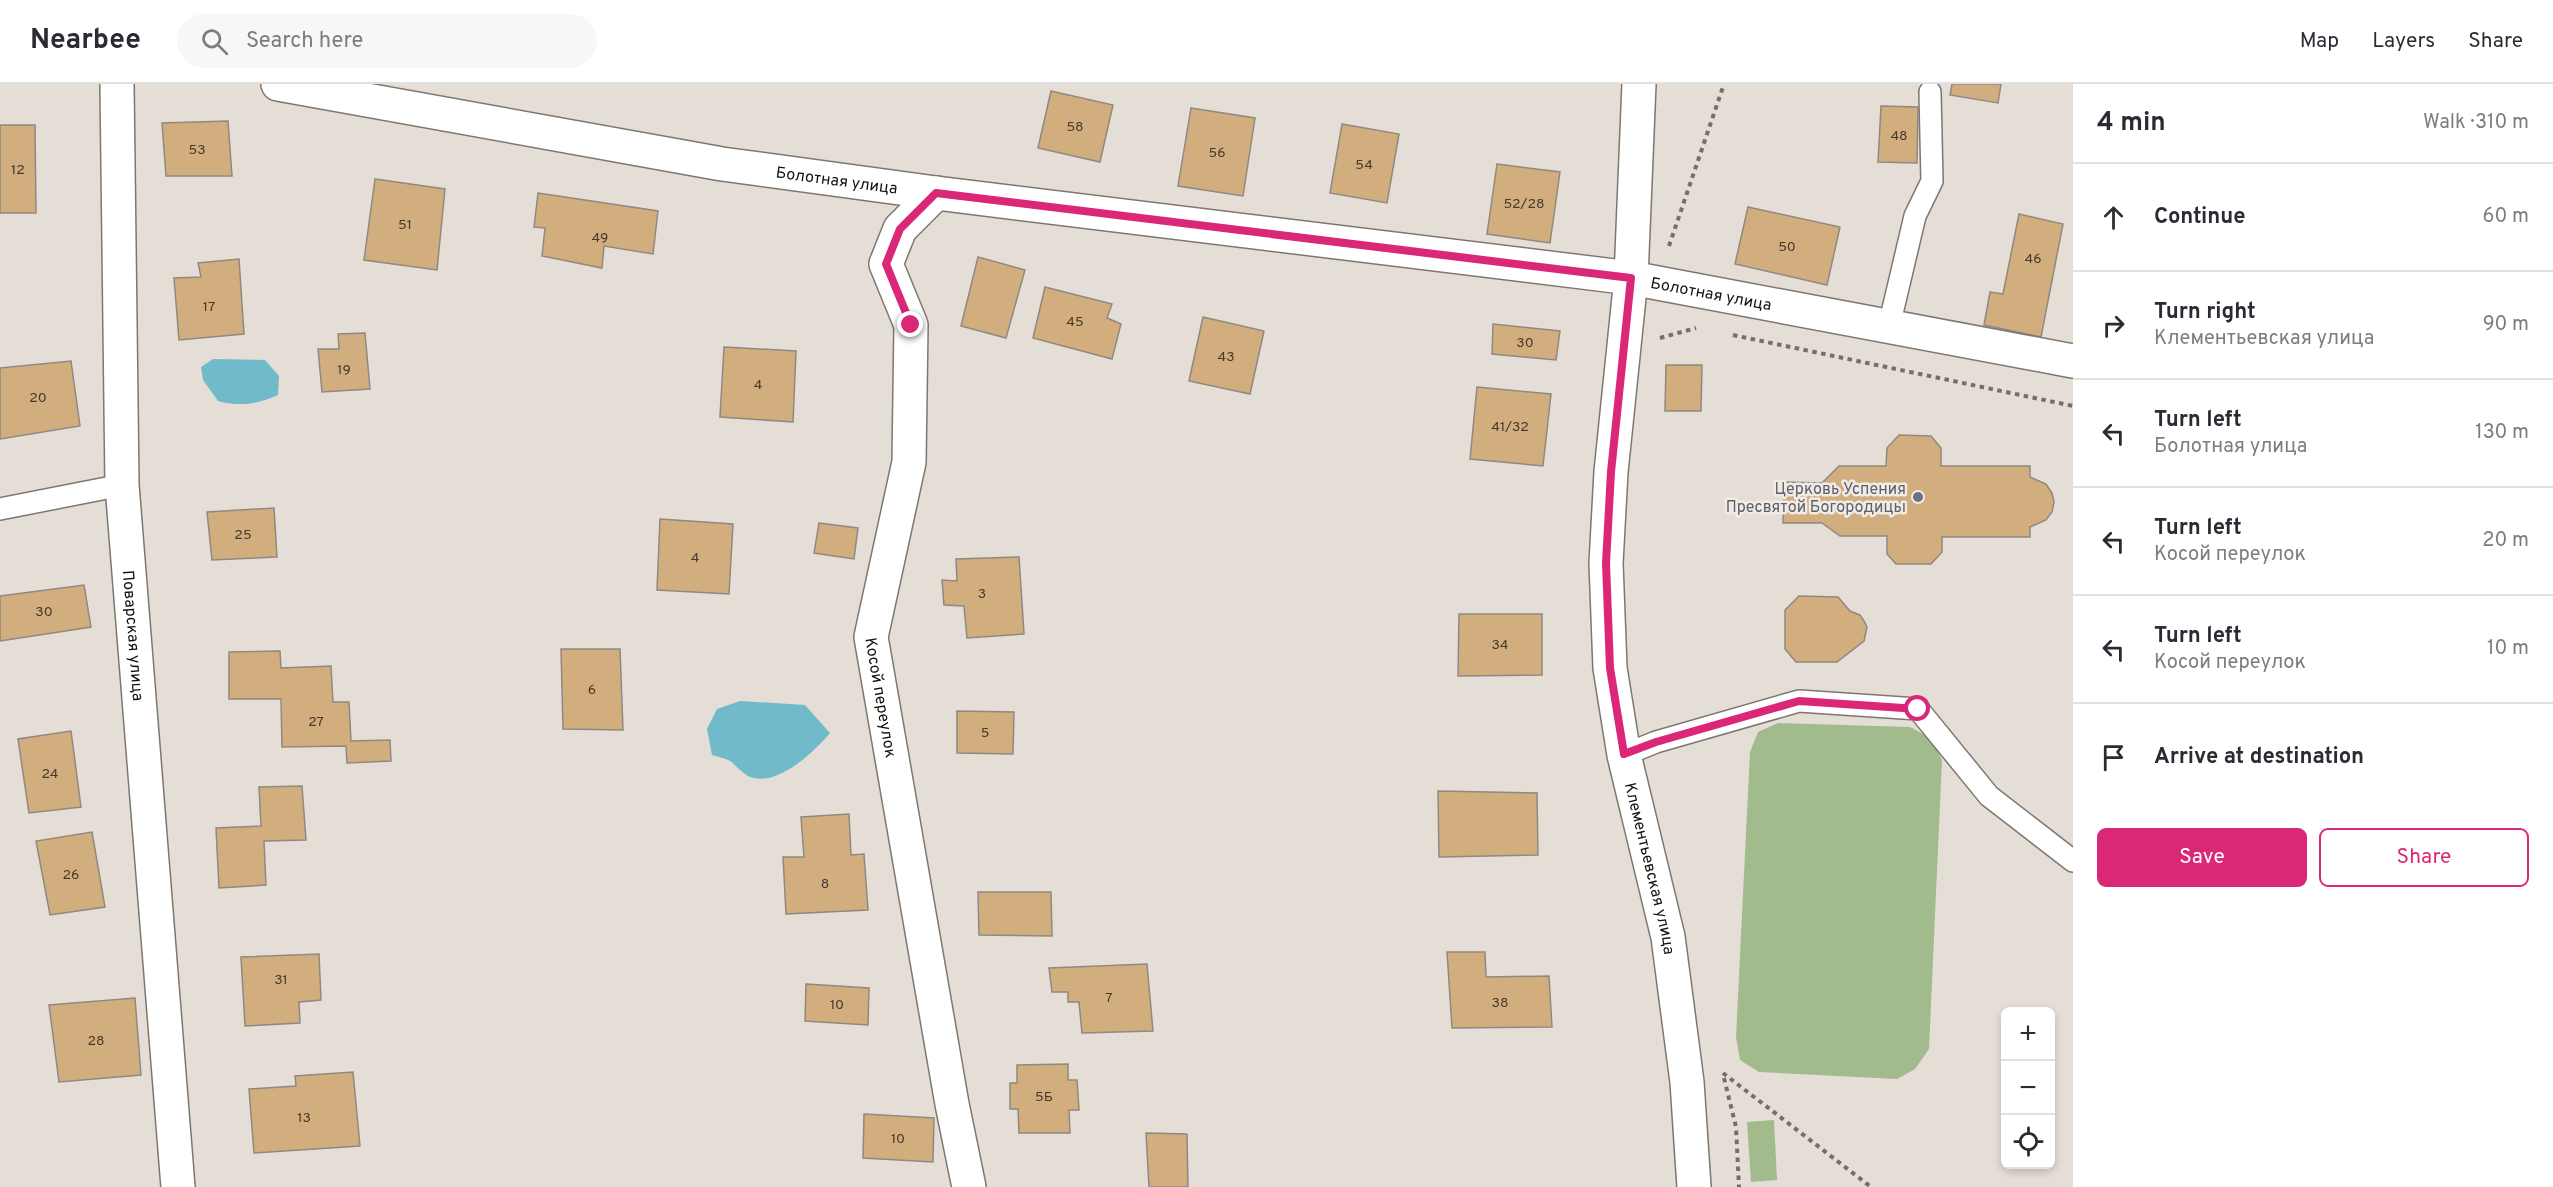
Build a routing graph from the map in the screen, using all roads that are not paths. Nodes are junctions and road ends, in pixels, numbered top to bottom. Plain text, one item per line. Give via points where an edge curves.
1 (117, 84) edge
2 (279, 84) edge
3 (1639, 84) edge
4 (1930, 92) dead end
5 (936, 193) junction
6 (1631, 278) junction
7 (1888, 326) junction
8 (2073, 361) edge
9 (122, 485) junction
10 (0, 509) edge
11 (1624, 754) junction
12 (2073, 861) edge
13 (178, 1187) edge
14 (969, 1187) edge
15 (1694, 1187) edge

1 - 9 street, Поварская улица
2 - 5 street, Болотная улица via 722,164
3 - 6 street, Клементьевская улица
4 - 7 lane via 1932,181 1915,216
5 - 6 street, Болотная улица
5 - 14 street, Косой переулок via 900,229 886,264 911,325 909,462 872,637
6 - 7 street, Болотная улица
6 - 11 street, Клементьевская улица via 1606,563 1610,668
7 - 8 street, Болотная улица
9 - 10 lane
9 - 13 street, Поварская улица
11 - 12 lane via 1799,701 1918,709 1989,796
11 - 15 street, Клементьевская улица via 1668,937

